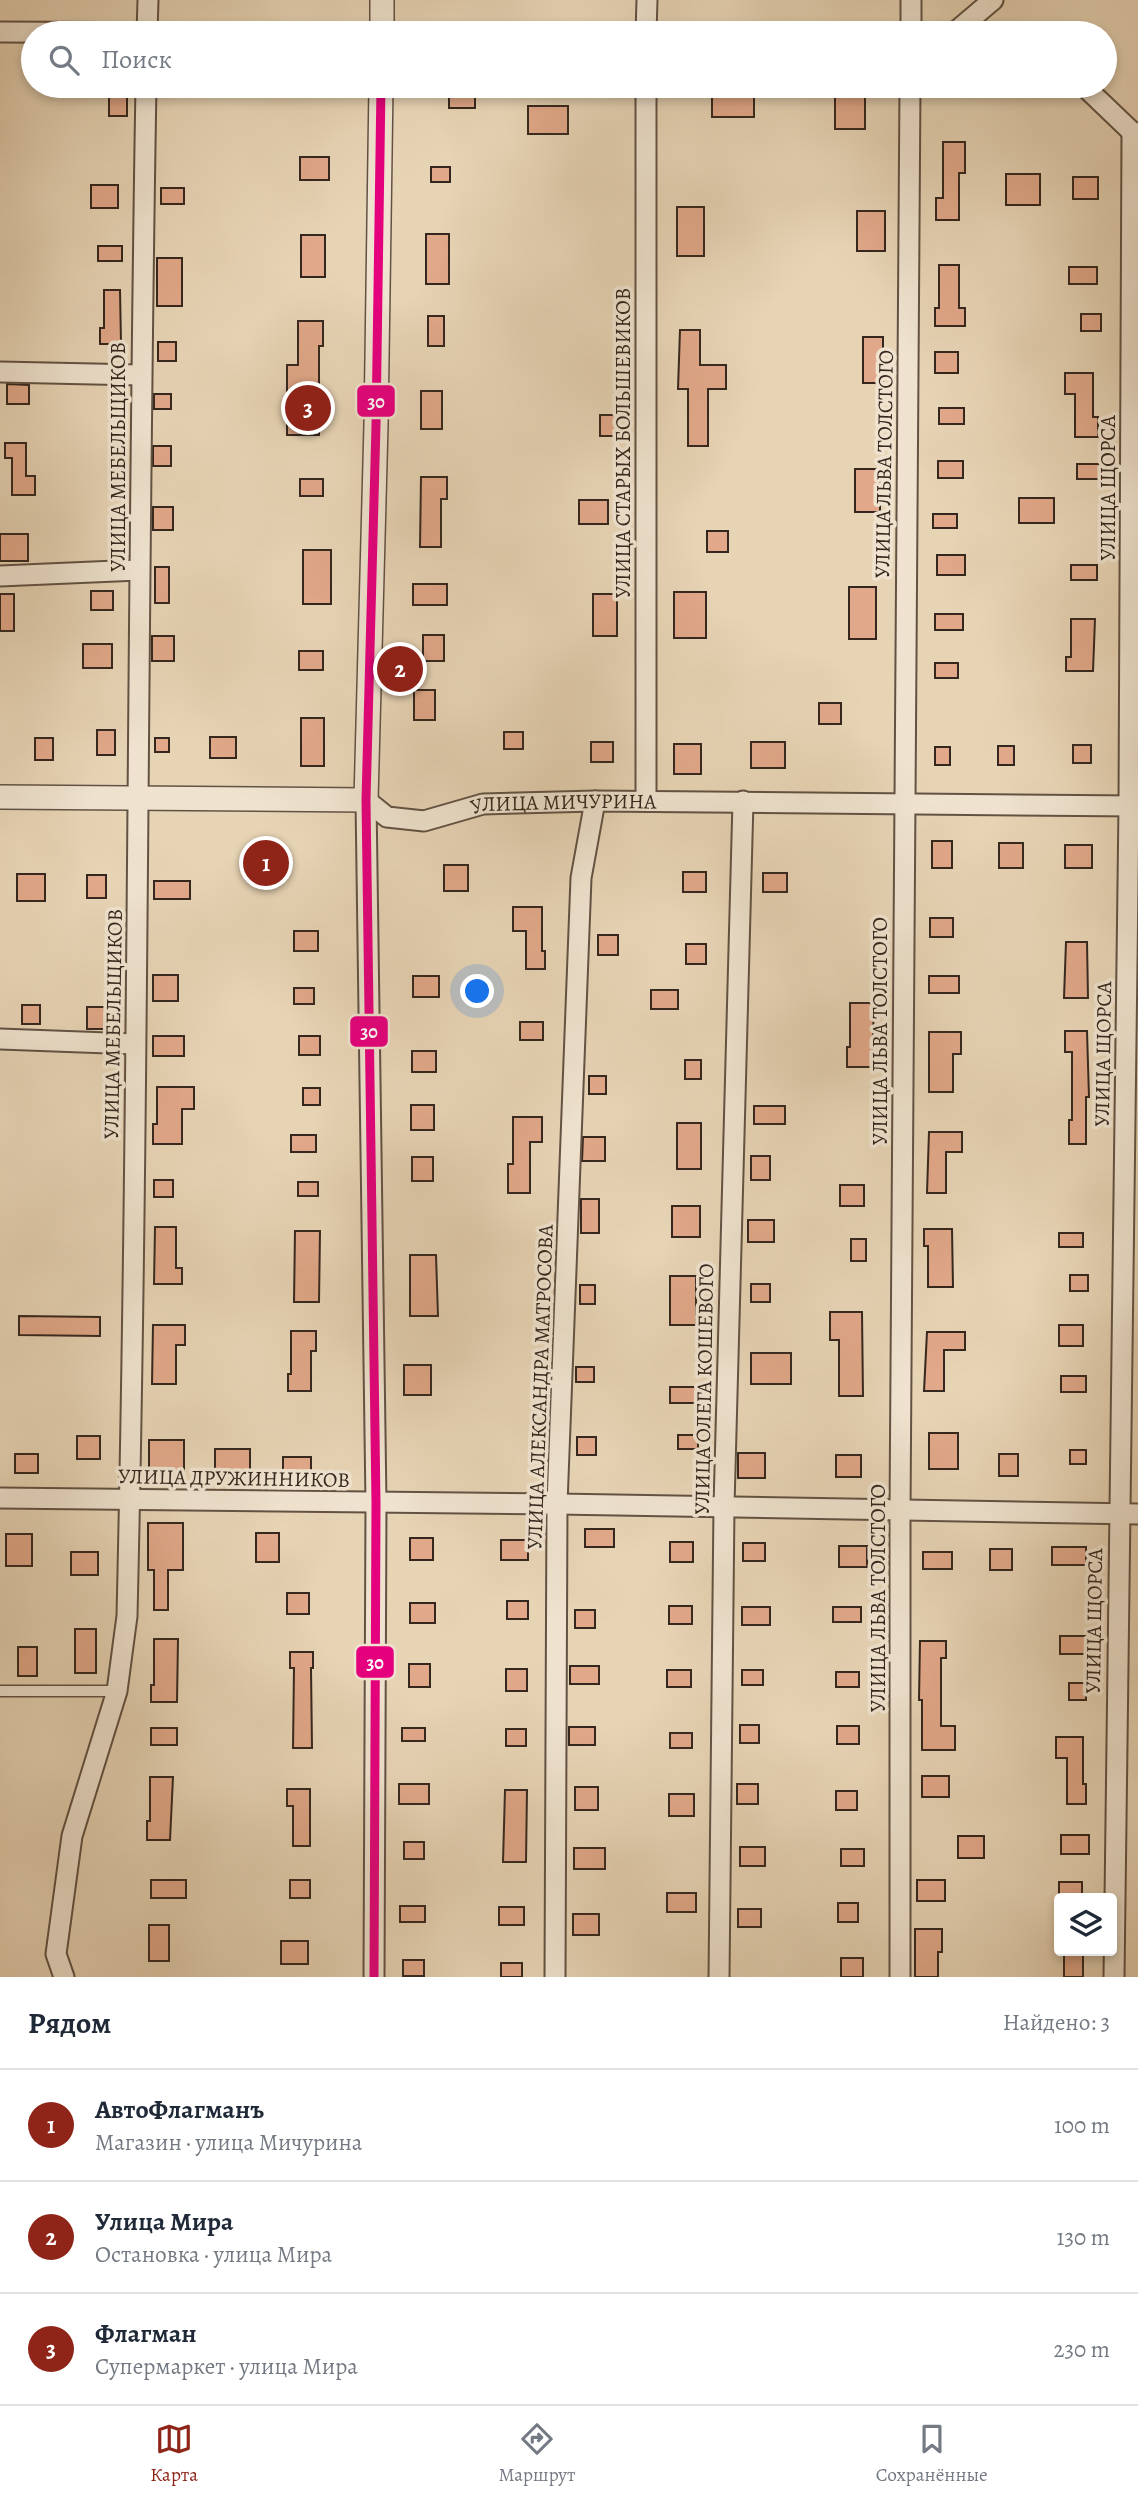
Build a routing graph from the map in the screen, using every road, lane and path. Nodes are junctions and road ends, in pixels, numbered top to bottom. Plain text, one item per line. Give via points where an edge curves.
1 (148, 0) edge
2 (382, 0) edge
3 (647, 0) edge
4 (911, 0) edge
5 (993, 0) edge
6 (147, 21) edge
7 (382, 21) edge
8 (646, 21) edge
9 (911, 21) edge
10 (968, 21) edge
11 (0, 32) edge
12 (21, 32) edge
13 (146, 98) edge
14 (381, 98) edge
15 (646, 98) edge
16 (910, 98) edge
17 (1097, 98) edge
18 (1135, 132) edge
19 (0, 372) edge
20 (141, 375) junction
21 (139, 570) junction
22 (0, 576) edge
23 (0, 797) edge
24 (138, 800) junction
25 (366, 800) junction
26 (646, 800) junction
27 (595, 801) junction
28 (743, 801) junction
29 (904, 805) junction
30 (1134, 806) edge
31 (0, 1039) edge
32 (135, 1044) junction
33 (0, 1498) edge
34 (130, 1498) junction
35 (376, 1503) junction
36 (557, 1504) junction
37 (724, 1506) junction
38 (900, 1511) junction
39 (1118, 1514) junction
40 (1138, 1514) edge
41 (0, 1691) edge
42 (117, 1691) junction
43 (56, 1954) junction
44 (53, 1977) edge
45 (64, 1977) edge
46 (374, 1977) edge
47 (555, 1977) edge
48 (719, 1977) edge
49 (900, 1977) edge
50 (1114, 1977) edge

1 - 6 street
2 - 7 street
3 - 8 street
4 - 9 street
5 - 10 street
11 - 12 street
13 - 20 street, УЛИЦА МЕБЕЛЬЩИКОВ
14 - 25 street
15 - 26 street, УЛИЦА СТАРЫХ БОЛЬШЕВИКОВ
16 - 29 street, УЛИЦА ЛЬВА ТОЛСТОГО
17 - 18 street
18 - 30 street, УЛИЦА ЩОРСА
19 - 20 street
20 - 21 street, УЛИЦА МЕБЕЛЬЩИКОВ
21 - 22 street
21 - 24 street, УЛИЦА МЕБЕЛЬЩИКОВ
23 - 24 street
24 - 25 street
24 - 32 street, УЛИЦА МЕБЕЛЬЩИКОВ
25 - 27 street, УЛИЦА МИЧУРИНА via 387,817 424,821 483,804
25 - 35 street
26 - 27 street, УЛИЦА МИЧУРИНА
26 - 28 street, УЛИЦА МИЧУРИНА
27 - 36 street, УЛИЦА АЛЕКСАНДРА МАТРОСОВА via 581,878
28 - 29 street, УЛИЦА МИЧУРИНА
28 - 37 street, УЛИЦА ОЛЕГА КОШЕВОГО
29 - 30 street, УЛИЦА МИЧУРИНА
29 - 38 street, УЛИЦА ЛЬВА ТОЛСТОГО
30 - 39 street, УЛИЦА ЩОРСА
31 - 32 street
32 - 34 street, УЛИЦА МЕБЕЛЬЩИКОВ
33 - 34 street, УЛИЦА ДРУЖИННИКОВ
34 - 35 street, УЛИЦА ДРУЖИННИКОВ
34 - 42 street, УЛИЦА МЕБЕЛЬЩИКОВ via 127,1616
35 - 36 street, УЛИЦА ДРУЖИННИКОВ
35 - 46 street
36 - 37 street, УЛИЦА ДРУЖИННИКОВ
36 - 47 street, УЛИЦА АЛЕКСАНДРА МАТРОСОВА
37 - 38 street, УЛИЦА ДРУЖИННИКОВ
37 - 48 street, УЛИЦА ОЛЕГА КОШЕВОГО
38 - 39 street, УЛИЦА ДРУЖИННИКОВ
38 - 49 street, УЛИЦА ЛЬВА ТОЛСТОГО
39 - 40 street, УЛИЦА ДРУЖИННИКОВ
39 - 50 street, УЛИЦА ЩОРСА
41 - 42 lane
42 - 43 street, УЛИЦА МЕБЕЛЬЩИКОВ via 72,1836
43 - 44 lane
43 - 45 street

